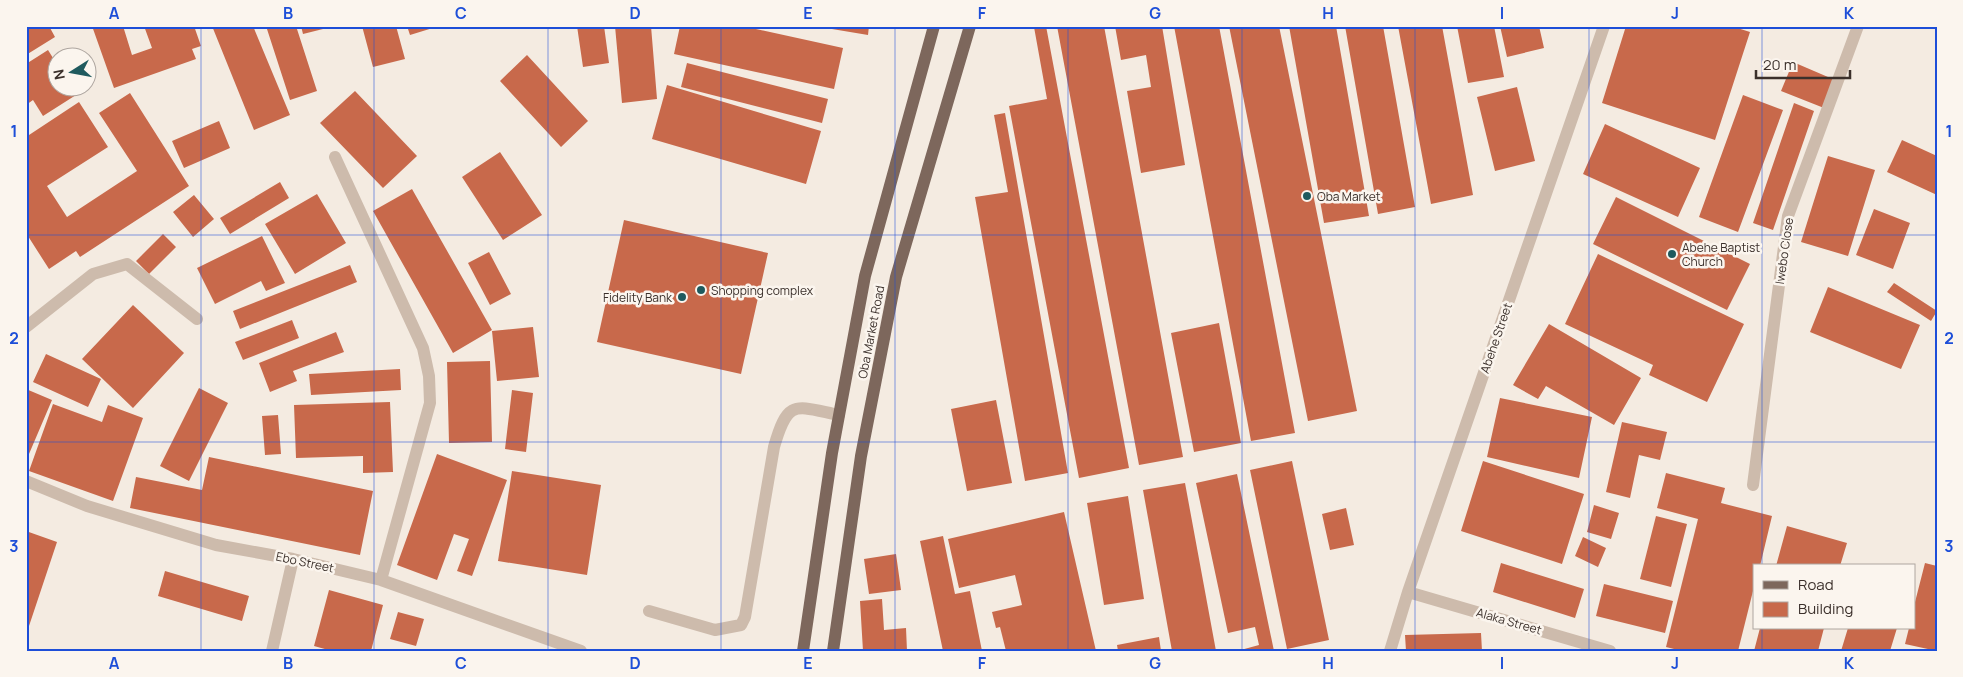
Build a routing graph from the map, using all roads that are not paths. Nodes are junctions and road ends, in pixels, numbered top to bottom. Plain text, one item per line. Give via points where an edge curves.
1 (934, 26) edge
2 (970, 26) edge
3 (1604, 26) edge
4 (1858, 26) edge
5 (335, 157) dead end
6 (197, 319) dead end
7 (26, 328) edge
8 (839, 415) junction
9 (26, 481) edge
10 (1753, 485) dead end
11 (294, 559) junction
12 (381, 580) junction
13 (1408, 592) junction
14 (649, 611) dead end
15 (272, 651) edge
16 (581, 651) edge
17 (803, 651) edge
18 (833, 651) edge
19 (1390, 651) edge
20 (1610, 651) edge

1 - 8 main road, Oba Market Road via 865,276
2 - 18 main road, Oba Market Road via 896,277 861,456
3 - 13 street, Abehe Street
4 - 10 street, Iwebo Close via 1788,216
5 - 12 street via 423,348 429,376 430,403
6 - 7 street via 127,264 93,274
8 - 14 street via 800,407 789,410 781,423 741,625 715,630
8 - 17 main road, Oba Market Road
9 - 11 street, Ebo Street via 87,506 216,545
11 - 12 street, Ebo Street
11 - 15 street
12 - 16 street, Ebo Street
13 - 19 street, Abehe Street
13 - 20 street, Alaka Street

